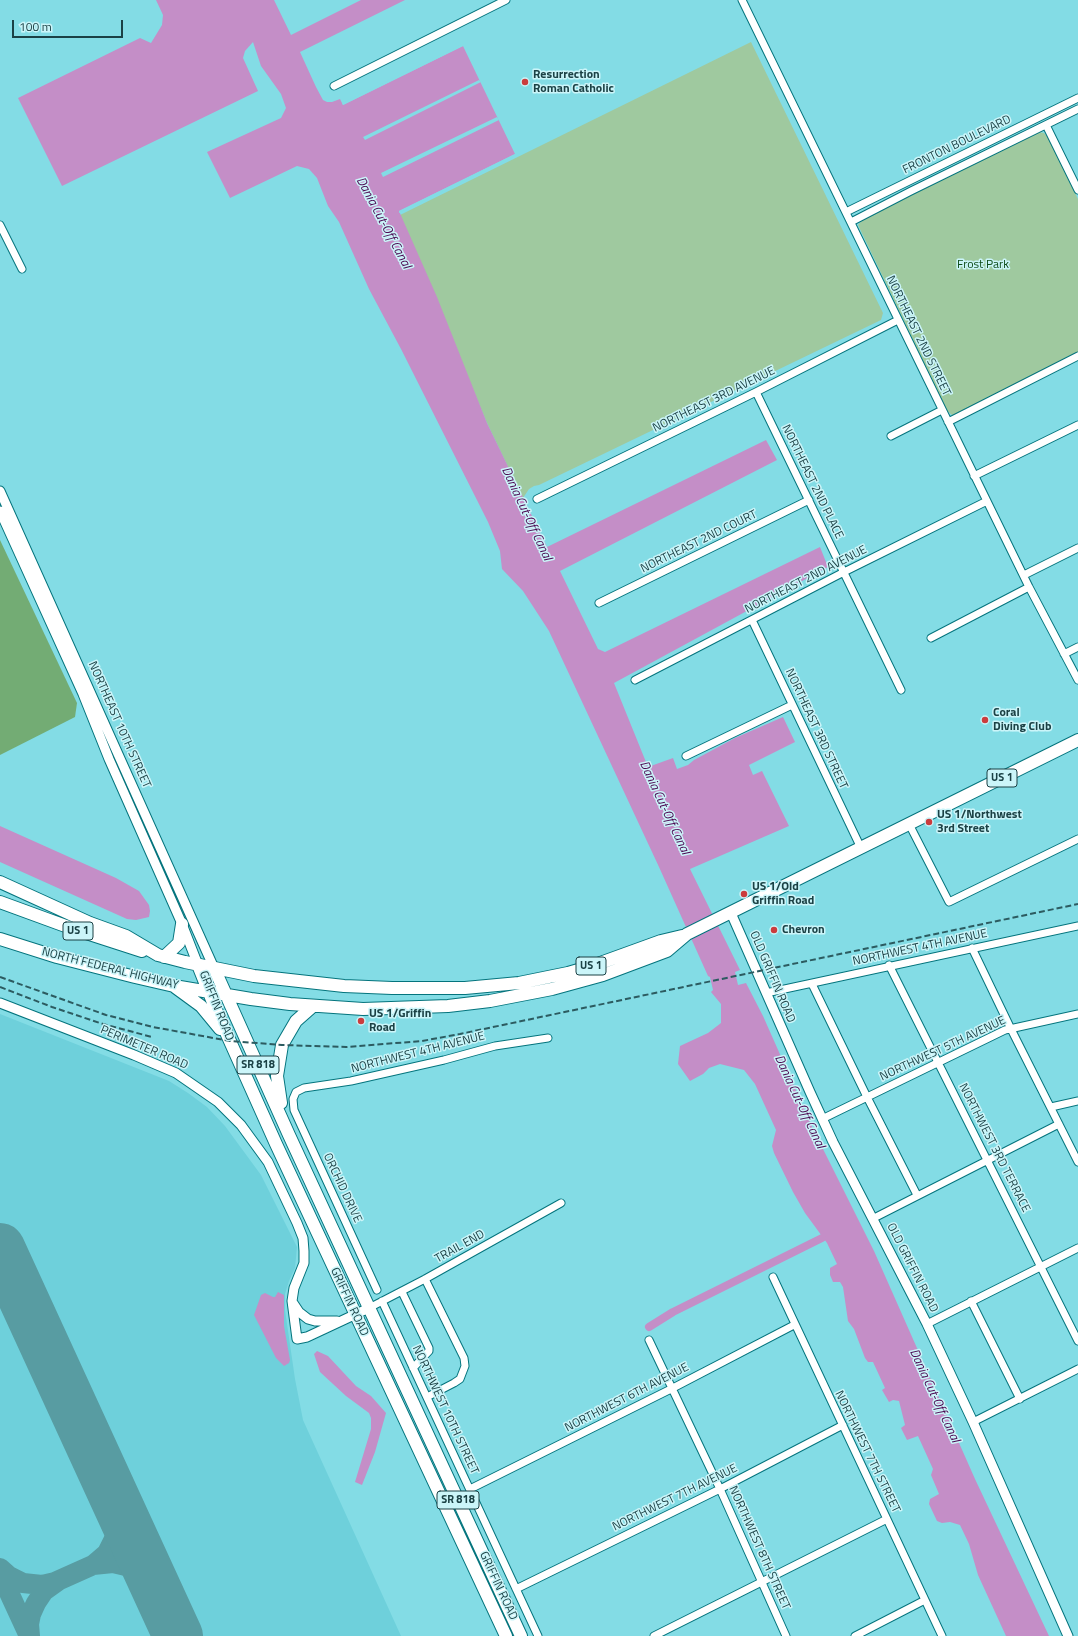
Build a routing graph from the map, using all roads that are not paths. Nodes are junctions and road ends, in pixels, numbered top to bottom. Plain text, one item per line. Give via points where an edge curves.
1 (742, 0) edge
2 (502, 1) edge
3 (334, 86) dead end
4 (1078, 98) edge
5 (1078, 109) edge
6 (1046, 125) junction
7 (1078, 190) edge
8 (846, 212) junction
9 (850, 222) junction
10 (0, 225) edge
11 (22, 270) dead end
12 (898, 320) junction
13 (1078, 356) edge
14 (756, 392) junction
15 (942, 410) junction
16 (948, 422) junction
17 (1078, 425) edge
18 (891, 436) dead end
19 (974, 476) junction
20 (0, 492) edge
21 (537, 499) dead end
22 (0, 500) edge
23 (809, 500) junction
24 (987, 501) junction
25 (4, 510) edge
26 (1078, 548) edge
27 (844, 572) junction
28 (1024, 575) junction
29 (1029, 587) junction
30 (599, 603) dead end
31 (752, 620) junction
32 (931, 638) dead end
33 (1078, 647) edge
34 (1064, 654) junction
35 (71, 657) junction
36 (635, 680) dead end
37 (1078, 680) edge
38 (901, 690) dead end
39 (792, 705) junction
40 (1078, 740) edge
41 (686, 756) dead end
42 (909, 824) junction
43 (1078, 839) edge
44 (861, 848) junction
45 (0, 882) edge
46 (0, 902) edge
47 (731, 913) junction
48 (182, 924) junction
49 (1078, 926) edge
50 (687, 934) junction
51 (0, 939) edge
52 (972, 948) junction
53 (161, 956) junction
54 (198, 965) junction
55 (889, 965) junction
56 (214, 968) junction
57 (812, 984) junction
58 (174, 986) junction
59 (492, 986) junction
60 (209, 992) junction
61 (766, 993) junction
62 (226, 995) junction
63 (490, 1001) junction
64 (0, 1003) edge
65 (313, 1006) junction
66 (1078, 1014) edge
67 (1011, 1029) junction
68 (548, 1038) dead end
69 (230, 1041) junction
70 (938, 1062) junction
71 (294, 1095) joint
72 (867, 1097) junction
73 (1078, 1101) edge
74 (1051, 1107) junction
75 (822, 1119) junction
76 (1060, 1124) junction
77 (289, 1136) junction
78 (988, 1160) junction
79 (1078, 1162) edge
80 (917, 1195) junction
81 (561, 1203) dead end
82 (874, 1218) junction
83 (1078, 1248) edge
84 (1041, 1266) junction
85 (773, 1278) dead end
86 (425, 1279) junction
87 (377, 1290) dead end
88 (402, 1292) junction
89 (292, 1301) junction
90 (382, 1301) junction
91 (971, 1301) junction
92 (369, 1308) junction
93 (355, 1314) junction
94 (340, 1321) junction
95 (927, 1324) junction
96 (794, 1325) junction
97 (649, 1340) dead end
98 (1078, 1341) edge
99 (413, 1368) junction
100 (1078, 1369) edge
101 (671, 1389) junction
102 (427, 1397) junction
103 (1020, 1399) junction
104 (973, 1422) junction
105 (843, 1425) junction
106 (720, 1488) junction
107 (470, 1489) junction
108 (887, 1519) junction
109 (762, 1582) junction
110 (516, 1589) junction
111 (925, 1600) junction
112 (506, 1636) edge
113 (521, 1636) edge
114 (538, 1636) edge
115 (654, 1636) edge
116 (786, 1636) edge
117 (855, 1636) edge
118 (942, 1636) edge
119 (1068, 1636) edge

1 - 8 street, NORTHEAST 2ND STREET
2 - 3 street
4 - 8 street, FRONTON BOULEVARD
5 - 6 street, FRONTON BOULEVARD
6 - 7 street
6 - 9 street, FRONTON BOULEVARD
8 - 9 street, NORTHEAST 2ND STREET
9 - 12 street, NORTHEAST 2ND STREET
10 - 11 street
12 - 14 street, NORTHEAST 3RD AVENUE
12 - 15 street, NORTHEAST 2ND STREET
13 - 16 street
14 - 21 street, NORTHEAST 3RD AVENUE
14 - 23 street, NORTHEAST 2ND PLACE
15 - 16 street, NORTHEAST 2ND STREET
15 - 18 street
16 - 19 street, NORTHEAST 2ND STREET
17 - 19 street
19 - 24 street, NORTHEAST 2ND STREET
20 - 25 street, NORTHEAST 10TH STREET
22 - 25 street
23 - 27 street, NORTHEAST 2ND PLACE
23 - 30 street, NORTHEAST 2ND COURT
24 - 27 street, NORTHEAST 2ND AVENUE
24 - 28 street, NORTHEAST 2ND STREET
25 - 35 street, NORTHEAST 10TH STREET
26 - 28 street
27 - 31 street, NORTHEAST 2ND AVENUE
27 - 38 street, NORTHEAST 2ND PLACE
28 - 29 street, NORTHEAST 2ND STREET
29 - 32 street
29 - 34 street, NORTHEAST 2ND STREET
31 - 36 street, NORTHEAST 2ND AVENUE
31 - 39 street, NORTHEAST 3RD STREET
33 - 34 street
34 - 37 street, NORTHEAST 2ND STREET
35 - 48 street, NORTHEAST 10TH STREET via 127,802
35 - 56 street, NORTHEAST 10TH STREET
39 - 41 street
39 - 44 street, NORTHEAST 3RD STREET
40 - 42 main road, NORTH FEDERAL HIGHWAY / US 1
42 - 43 street via 949,902
42 - 44 main road, NORTH FEDERAL HIGHWAY / US 1
44 - 47 main road, NORTH FEDERAL HIGHWAY / US 1
45 - 53 main road via 90,923 126,936
46 - 53 main road, NORTH FEDERAL HIGHWAY / US 1 via 97,937
47 - 50 main road, NORTH FEDERAL HIGHWAY / US 1
47 - 61 street, OLD GRIFFIN ROAD
48 - 53 main road via 179,943
48 - 54 street, NORTHEAST 10TH STREET
49 - 52 street, NORTHWEST 4TH AVENUE
50 - 59 main road, NORTH FEDERAL HIGHWAY / US 1 via 568,973
50 - 63 main road, NORTH FEDERAL HIGHWAY / US 1 via 667,951 603,975 552,989
51 - 58 main road, NORTH FEDERAL HIGHWAY / US 1 via 63,959
52 - 55 street, NORTHWEST 4TH AVENUE
52 - 67 street
53 - 54 main road, NORTH FEDERAL HIGHWAY / US 1
54 - 56 main road, NORTH FEDERAL HIGHWAY / US 1
54 - 60 main road, GRIFFIN ROAD / SR 818
55 - 57 street, NORTHWEST 4TH AVENUE
55 - 70 street, NORTHWEST 3RD TERRACE
56 - 59 main road, NORTH FEDERAL HIGHWAY / US 1 via 254,976 344,986
56 - 62 main road, GRIFFIN ROAD / SR 818
57 - 61 street, NORTHWEST 4TH AVENUE
57 - 72 street
58 - 60 main road, NORTH FEDERAL HIGHWAY / US 1
58 - 69 main road via 201,1006
59 - 63 street
60 - 62 main road, NORTH FEDERAL HIGHWAY / US 1
60 - 69 main road, GRIFFIN ROAD / SR 818
61 - 75 street, OLD GRIFFIN ROAD
62 - 65 main road, NORTH FEDERAL HIGHWAY / US 1
62 - 77 main road, GRIFFIN ROAD / SR 818
63 - 65 main road, NORTH FEDERAL HIGHWAY / US 1 via 427,1008 363,1009
64 - 89 street, PERIMETER ROAD via 161,1066 191,1082 230,1114 252,1138 268,1162 303,1238 304,1263 294,1288
65 - 77 main road via 291,1027 279,1057 277,1084
66 - 67 street, NORTHWEST 5TH AVENUE
67 - 70 street, NORTHWEST 5TH AVENUE
67 - 74 street
68 - 71 street, NORTHWEST 4TH AVENUE via 495,1046 351,1081 304,1088
69 - 93 main road, GRIFFIN ROAD / SR 818
70 - 72 street, NORTHWEST 5TH AVENUE
70 - 78 street, NORTHWEST 3RD TERRACE
71 - 87 street, ORCHID DRIVE via 294,1110
72 - 75 street, NORTHWEST 5TH AVENUE
72 - 80 street
73 - 74 street
74 - 76 street
75 - 82 street, OLD GRIFFIN ROAD
76 - 78 street
76 - 79 street
77 - 92 main road, GRIFFIN ROAD / SR 818
78 - 80 street
78 - 84 street, NORTHWEST 3RD TERRACE
80 - 82 street
81 - 86 street, TRAIL END
82 - 95 street, OLD GRIFFIN ROAD
83 - 84 street
84 - 91 street
84 - 98 street, NORTHWEST 3RD TERRACE
85 - 96 street, NORTHWEST 7TH STREET
86 - 88 street, TRAIL END
86 - 102 street via 464,1358 465,1366 460,1379
88 - 90 street, TRAIL END
88 - 99 street via 430,1348
89 - 94 street, PERIMETER ROAD via 299,1312 308,1319 320,1322
89 - 94 street, PERIMETER ROAD via 297,1339 307,1337
90 - 92 street, TRAIL END
90 - 99 street, NORTHWEST 10TH STREET
91 - 95 street
91 - 103 street
92 - 93 street, PERIMETER ROAD
92 - 113 main road, GRIFFIN ROAD / SR 818
93 - 94 street, PERIMETER ROAD
93 - 112 main road, GRIFFIN ROAD / SR 818
95 - 104 street, OLD GRIFFIN ROAD
96 - 101 street, NORTHWEST 6TH AVENUE
96 - 105 street, NORTHWEST 7TH STREET
97 - 101 street, NORTHWEST 8TH STREET
99 - 102 street, NORTHWEST 10TH STREET
100 - 103 street
101 - 106 street, NORTHWEST 8TH STREET
101 - 107 street, NORTHWEST 6TH AVENUE
102 - 107 street, NORTHWEST 10TH STREET
103 - 104 street
104 - 119 street, OLD GRIFFIN ROAD
105 - 106 street, NORTHWEST 7TH AVENUE
105 - 108 street, NORTHWEST 7TH STREET
106 - 109 street, NORTHWEST 8TH STREET
106 - 110 street, NORTHWEST 7TH AVENUE
107 - 110 street, NORTHWEST 10TH STREET
108 - 109 street
108 - 111 street, NORTHWEST 7TH STREET
109 - 115 street
109 - 116 street, NORTHWEST 8TH STREET
110 - 114 street, NORTHWEST 10TH STREET
111 - 117 street
111 - 118 street, NORTHWEST 7TH STREET

